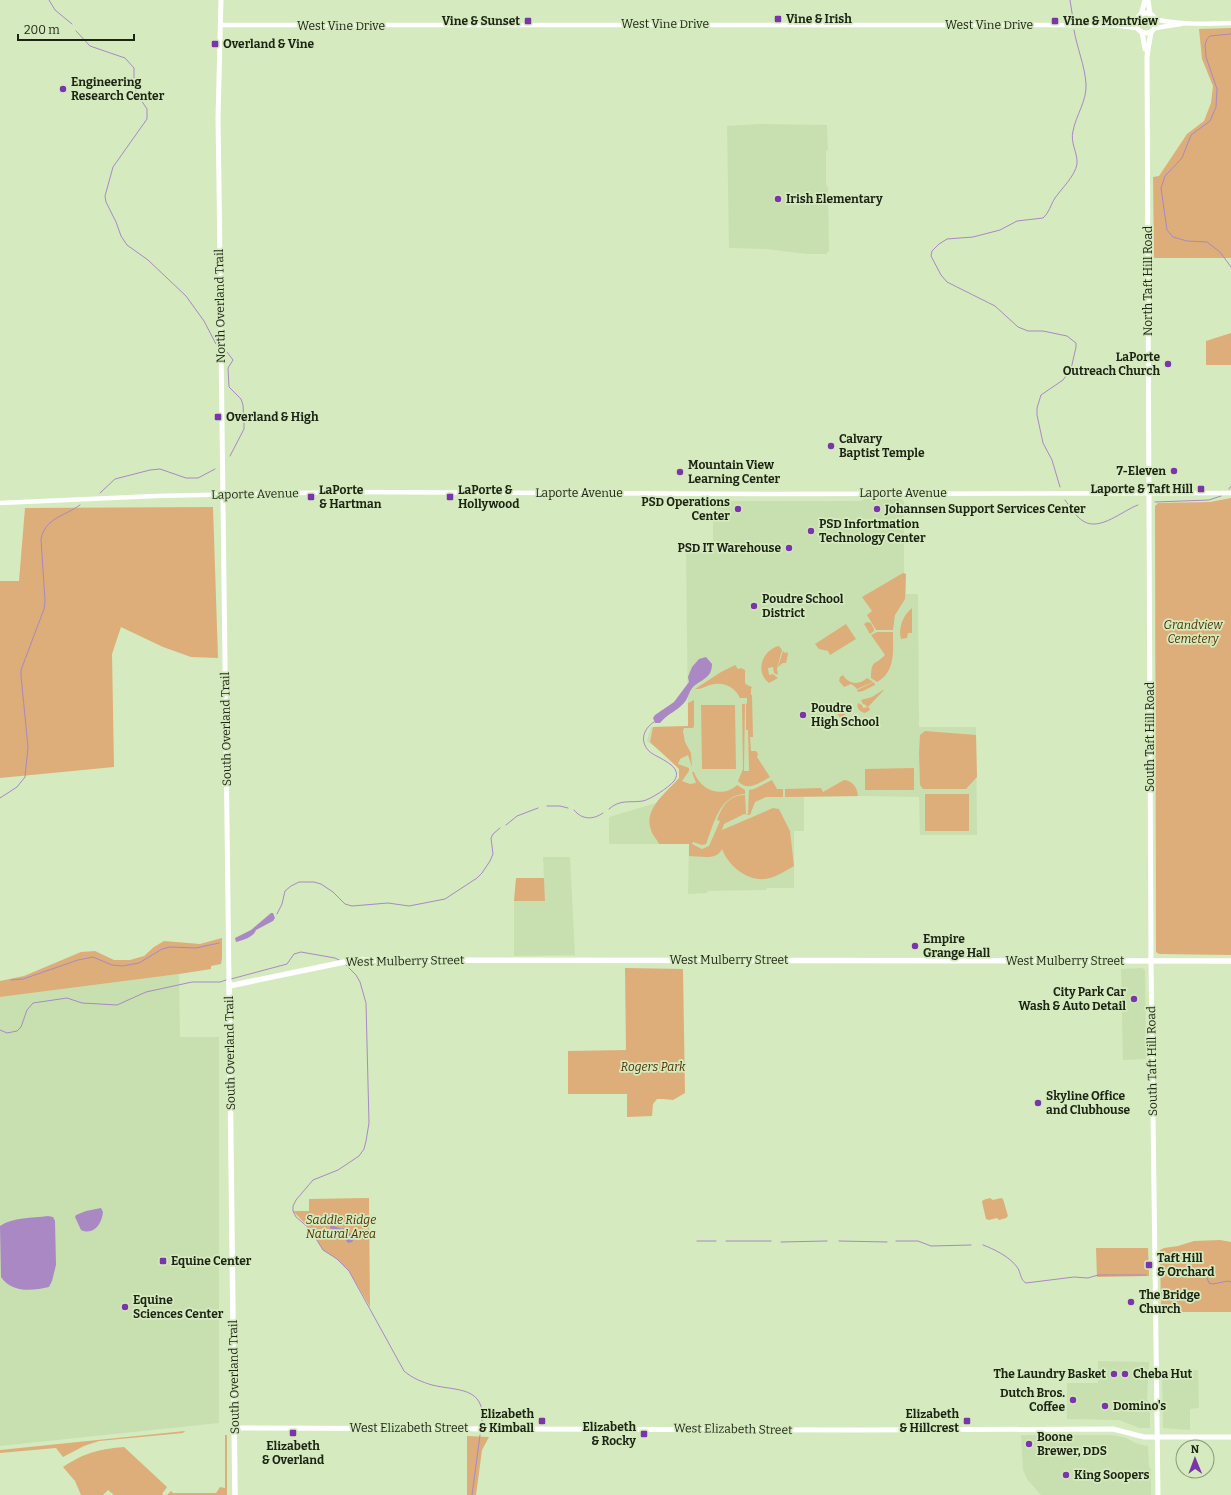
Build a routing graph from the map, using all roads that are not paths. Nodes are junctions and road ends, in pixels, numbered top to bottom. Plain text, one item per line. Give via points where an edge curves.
1 (221, 0) edge
2 (1145, 0) edge
3 (1148, 0) edge
4 (1150, 14) junction
5 (1141, 15) junction
6 (1154, 19) junction
7 (1137, 20) junction
8 (1231, 23) edge
9 (1110, 24) junction
10 (1182, 24) junction
11 (220, 25) junction
12 (1137, 28) junction
13 (1153, 30) junction
14 (1142, 32) junction
15 (1147, 56) junction
16 (1148, 493) junction
17 (1231, 493) edge
18 (223, 494) junction
19 (0, 503) edge
20 (224, 612) joint
21 (1150, 626) joint
22 (1151, 961) junction
23 (1231, 961) edge
24 (229, 982) junction
25 (235, 1428) junction
26 (1157, 1437) junction
27 (1231, 1437) edge
28 (235, 1495) edge
29 (1158, 1495) edge

1 - 11 main road, North Overland Trail
2 - 5 main road
3 - 4 main road
4 - 5 main road
4 - 6 main road
5 - 7 main road
6 - 10 street
6 - 13 main road
7 - 9 street, West Vine Drive
7 - 12 main road
8 - 10 street
9 - 11 street, West Vine Drive
9 - 12 street, West Vine Drive
10 - 13 street
11 - 18 main road, North Overland Trail via 218,126
12 - 14 main road
13 - 14 main road
13 - 15 main road, North Taft Hill Road
14 - 15 main road, North Taft Hill Road
15 - 16 main road, North Taft Hill Road
16 - 17 street, Laporte Avenue
16 - 18 street, Laporte Avenue
16 - 21 main road, North Taft Hill Road
18 - 19 street, Laporte Avenue
18 - 20 main road, North Overland Trail
20 - 24 main road, South Overland Trail
21 - 22 main road, South Taft Hill Road
22 - 23 main road, West Mulberry Street
22 - 24 main road, West Mulberry Street via 354,960
22 - 26 main road, South Taft Hill Road
24 - 25 main road, South Overland Trail
25 - 26 main road, West Elizabeth Street via 1112,1429
25 - 28 main road, South Overland Trail
26 - 27 main road, West Elizabeth Street
26 - 29 main road, South Taft Hill Road

